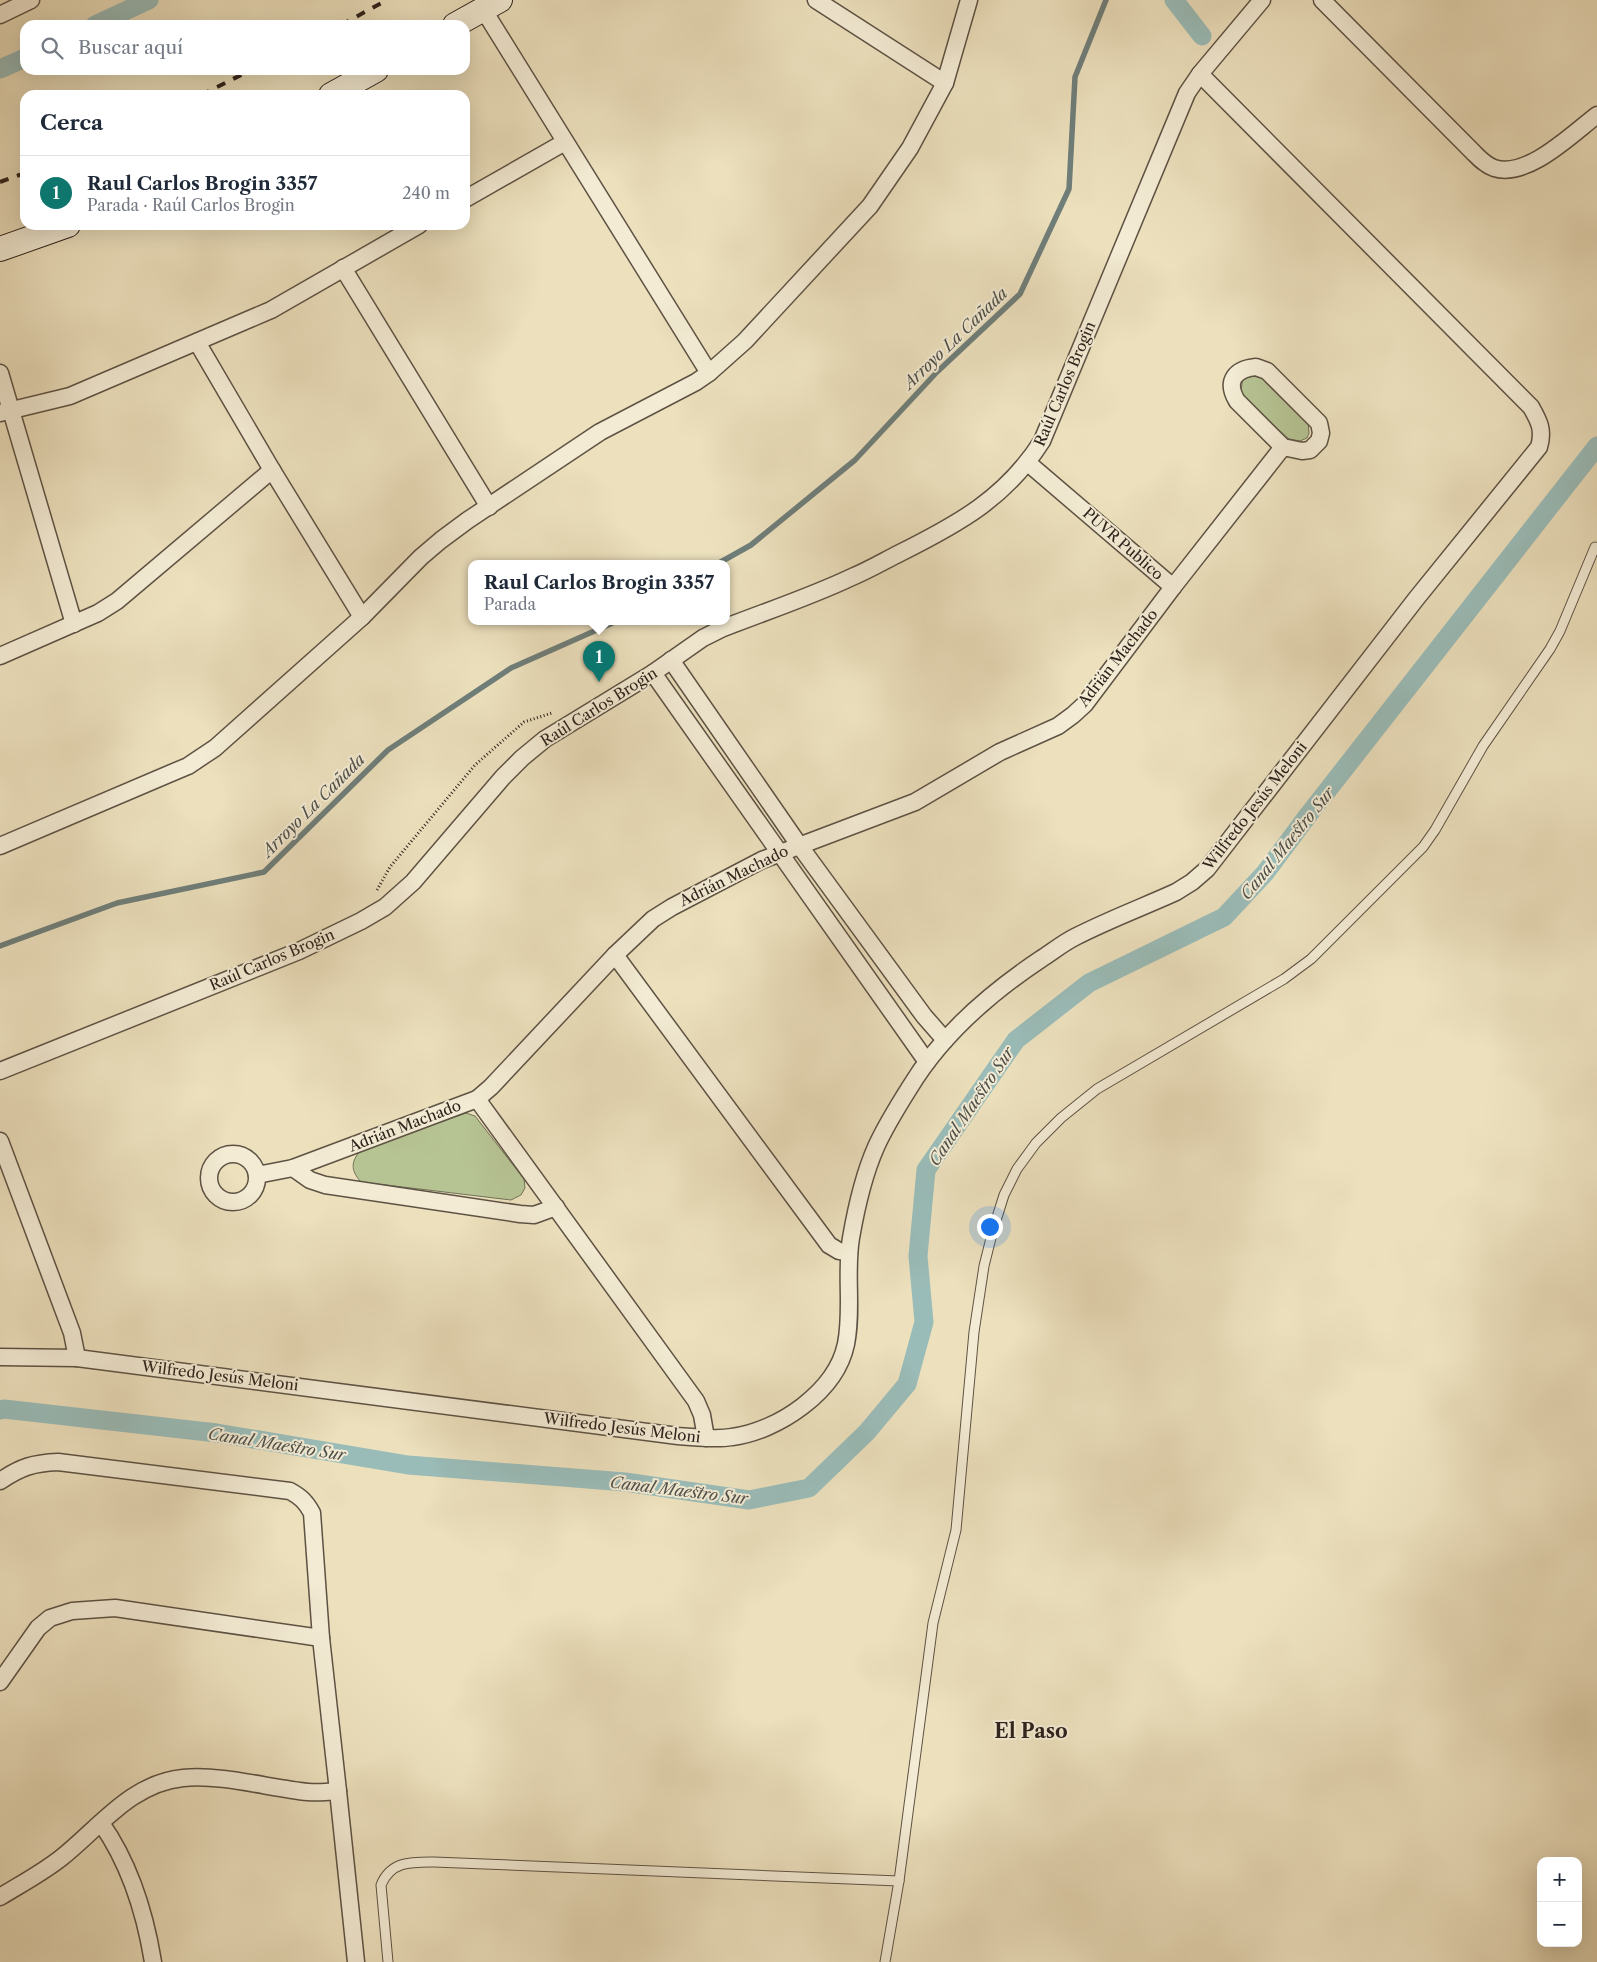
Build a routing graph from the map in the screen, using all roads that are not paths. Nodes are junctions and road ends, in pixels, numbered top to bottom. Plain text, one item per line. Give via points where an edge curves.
1 (31, 0) edge
2 (816, 0) edge
3 (969, 0) edge
4 (1262, 0) edge
5 (1322, 0) edge
6 (492, 4) edge
7 (0, 16) edge
8 (464, 20) edge
9 (1200, 74) junction
10 (367, 75) edge
11 (945, 83) junction
12 (340, 90) edge
13 (1597, 115) edge
14 (565, 142) junction
15 (470, 196) edge
16 (54, 230) edge
17 (410, 230) edge
18 (0, 249) edge
19 (343, 268) junction
20 (197, 342) junction
21 (0, 373) edge
22 (709, 373) junction
23 (5, 411) edge
24 (1283, 447) junction
25 (1028, 463) junction
26 (272, 470) junction
27 (489, 508) junction
28 (1595, 547) dead end
29 (1173, 587) junction
30 (362, 617) junction
31 (74, 624) junction
32 (0, 656) edge
33 (671, 660) junction
34 (653, 673) junction
35 (799, 845) junction
36 (0, 846) edge
37 (779, 853) junction
38 (615, 955) junction
39 (945, 1040) junction
40 (927, 1062) junction
41 (0, 1071) edge
42 (478, 1099) junction
43 (0, 1141) edge
44 (293, 1168) junction
45 (257, 1176) dead end
46 (556, 1207) junction
47 (849, 1253) junction
48 (0, 1357) edge
49 (77, 1358) junction
50 (706, 1438) junction
51 (0, 1481) edge
52 (321, 1638) junction
53 (0, 1682) edge
54 (338, 1791) junction
55 (101, 1823) junction
56 (899, 1882) junction
57 (0, 1897) edge
58 (153, 1962) edge
59 (356, 1962) edge
60 (388, 1962) edge
61 (885, 1962) edge

1 - 7 street
2 - 11 street
3 - 11 street
4 - 9 street, Raúl Carlos Brogin
5 - 13 street via 1472,152 1495,169 1522,168 1538,160
6 - 8 main road
6 - 14 street
9 - 25 street, Raúl Carlos Brogin via 1187,93 1042,442
9 - 39 street, Wilfredo Jesús Meloni via 1531,407 1542,436 1539,447 1410,606 1207,869 1176,892 1074,938 987,998
10 - 12 main road
11 - 22 street via 910,148 870,206 745,341
14 - 15 street
14 - 22 street
16 - 18 main road
17 - 19 street
19 - 20 street via 271,310
19 - 27 street
20 - 23 street via 70,396
20 - 26 street
21 - 23 street
22 - 27 street via 600,432
23 - 31 street
24 - 24 street via 1310,450 1319,441 1319,423 1267,371 1256,367 1237,373 1231,381 1231,392
24 - 29 street, PUVR Publico
25 - 29 street, PUVR Publico
25 - 33 street, Raúl Carlos Brogin via 982,508 940,534 852,578 721,629
26 - 30 street
26 - 31 street via 116,601 98,614
27 - 30 street via 468,520 421,557
28 - 56 lane via 1550,649 1483,746 1423,847 1311,960 1284,980 1097,1089 1036,1143 1017,1169 1004,1195 984,1266 974,1332 956,1530 933,1623
29 - 35 street, Adrián Machado via 1085,704 1058,726 1000,752 915,802
30 - 36 street via 202,757 170,774
31 - 32 street
33 - 34 street, Raúl Carlos Brogin
33 - 35 street
34 - 37 street
34 - 41 street, Raúl Carlos Brogin via 545,739 522,758 413,882 385,907 299,951
35 - 37 street, Adrián Machado
35 - 39 street
37 - 38 street, Adrián Machado via 672,907 653,919
37 - 40 street
38 - 42 street, Adrián Machado
38 - 47 street via 829,1245
39 - 40 street, Wilfredo Jesús Meloni
40 - 47 street, Wilfredo Jesús Meloni via 876,1147 868,1167
42 - 44 street, Adrián Machado
42 - 46 street
43 - 49 street via 72,1333
44 - 45 street, Adrián Machado
44 - 46 street via 310,1180 325,1185 520,1214 534,1214
46 - 50 street via 696,1401
47 - 50 street, Wilfredo Jesús Meloni via 846,1345 842,1358 820,1390 802,1408 776,1423 732,1437
48 - 49 street, Wilfredo Jesús Meloni
49 - 50 street, Wilfredo Jesús Meloni
51 - 52 street via 18,1469 58,1462 290,1492 300,1497 312,1513
52 - 53 street via 115,1608 72,1611 50,1618 38,1628
52 - 54 street
54 - 55 street via 310,1793 210,1778 183,1778 160,1782 140,1792
54 - 59 street
55 - 57 street via 45,1870
55 - 58 street via 116,1843 129,1872
56 - 60 lane via 410,1862 385,1875 381,1885
56 - 61 lane

